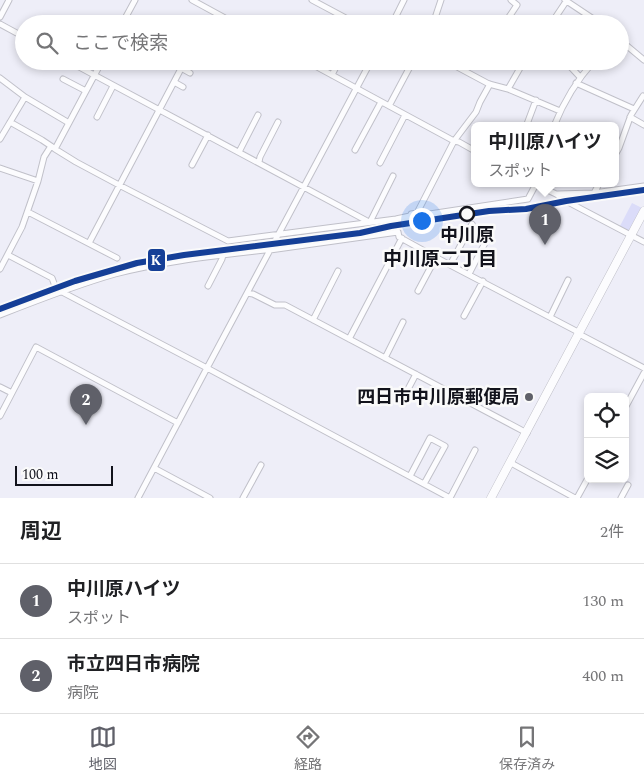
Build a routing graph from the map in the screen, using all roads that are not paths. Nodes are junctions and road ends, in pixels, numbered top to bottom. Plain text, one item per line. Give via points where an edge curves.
1 (9, 0) edge
2 (135, 0) edge
3 (192, 0) edge
4 (312, 0) edge
5 (404, 0) edge
6 (441, 0) edge
7 (511, 0) edge
8 (566, 0) edge
9 (127, 15) edge
10 (220, 15) edge
11 (340, 15) edge
12 (396, 15) edge
13 (436, 15) edge
14 (510, 15) edge
15 (557, 15) edge
16 (588, 15) edge
17 (0, 17) edge
18 (0, 24) edge
19 (15, 32) edge
20 (629, 48) edge
21 (644, 60) edge
22 (84, 70) edge
23 (98, 70) edge
24 (180, 70) edge
25 (187, 70) edge
26 (323, 70) edge
27 (334, 70) edge
28 (367, 70) edge
29 (408, 70) edge
30 (463, 70) edge
31 (519, 70) edge
32 (573, 70) edge
33 (586, 70) edge
34 (190, 73) dead end
35 (332, 75) junction
36 (95, 76) junction
37 (580, 77) junction
38 (0, 78) edge
39 (64, 79) dead end
40 (174, 82) junction
41 (576, 82) junction
42 (490, 84) junction
43 (114, 86) junction
44 (183, 87) dead end
45 (357, 88) junction
46 (508, 89) junction
47 (86, 90) junction
48 (643, 96) dead end
49 (25, 97) junction
50 (536, 100) junction
51 (381, 102) junction
52 (389, 106) junction
53 (634, 109) junction
54 (159, 110) junction
55 (560, 111) junction
56 (405, 114) junction
57 (258, 115) dead end
58 (97, 117) dead end
59 (630, 118) junction
60 (10, 122) junction
61 (278, 122) dead end
62 (528, 122) edge
63 (556, 122) edge
64 (69, 123) junction
65 (644, 125) edge
66 (208, 136) junction
67 (0, 139) edge
68 (454, 141) junction
69 (53, 148) junction
70 (619, 148) edge
71 (471, 149) edge
72 (355, 150) dead end
73 (239, 152) junction
74 (259, 162) junction
75 (380, 164) dead end
76 (192, 165) dead end
77 (0, 168) edge
78 (393, 176) dead end
79 (38, 181) junction
80 (119, 185) junction
81 (644, 186) edge
82 (304, 187) junction
83 (534, 187) edge
84 (542, 187) edge
85 (597, 187) edge
86 (594, 193) junction
87 (556, 194) junction
88 (644, 211) edge
89 (28, 212) junction
90 (416, 213) junction
91 (370, 222) junction
92 (472, 224) dead end
93 (278, 234) junction
94 (631, 235) junction
95 (402, 238) junction
96 (644, 242) edge
97 (89, 243) junction
98 (484, 243) dead end
99 (270, 250) junction
100 (0, 252) edge
101 (8, 255) junction
102 (223, 255) junction
103 (117, 258) dead end
104 (437, 258) junction
105 (450, 265) junction
106 (0, 269) edge
107 (338, 271) dead end
108 (469, 274) junction
109 (568, 280) dead end
110 (483, 281) junction
111 (208, 286) dead end
112 (62, 291) junction
113 (418, 291) dead end
114 (247, 293) junction
115 (0, 315) edge
116 (464, 316) dead end
117 (550, 317) junction
118 (313, 320) junction
119 (403, 322) dead end
120 (579, 333) junction
121 (349, 339) junction
122 (385, 358) junction
123 (207, 368) junction
124 (644, 368) edge
125 (644, 373) edge
126 (416, 374) junction
127 (0, 386) edge
128 (12, 393) junction
129 (406, 393) dead end
130 (629, 401) edge
131 (0, 416) edge
132 (178, 423) junction
133 (526, 433) junction
134 (475, 450) dead end
135 (510, 463) junction
136 (262, 464) dead end
137 (154, 468) junction
138 (410, 476) junction
139 (585, 483) edge
140 (424, 484) junction
141 (628, 486) dead end
142 (138, 498) edge
143 (210, 498) edge
144 (243, 498) edge
145 (450, 498) edge
146 (492, 498) edge
147 (576, 498) edge
148 (621, 498) edge

1 - 17 street
2 - 9 street
3 - 10 street
4 - 11 street
5 - 12 street
6 - 13 street
7 - 14 street via 517,5
8 - 15 street
8 - 16 street
18 - 19 street
20 - 21 street
22 - 36 street
23 - 36 street
24 - 40 street
25 - 34 street
26 - 35 street
27 - 35 street
28 - 45 street
29 - 52 street
30 - 42 street
31 - 46 street
32 - 37 street
33 - 37 street
35 - 45 street
36 - 43 street
36 - 47 street
37 - 41 street
38 - 49 street
39 - 47 street
40 - 44 street
40 - 54 street
41 - 53 street
41 - 55 street
42 - 46 street
42 - 68 street via 476,112
43 - 54 street
43 - 58 street
45 - 51 street
45 - 82 street
46 - 50 street
47 - 64 street
48 - 53 street
49 - 60 street
49 - 64 street
50 - 55 street
50 - 62 street
51 - 52 street
51 - 72 street
52 - 56 street
53 - 59 street
54 - 66 street
54 - 80 street
55 - 63 street
56 - 68 street
56 - 75 street
57 - 73 street
59 - 65 street
59 - 70 street
60 - 67 street
60 - 69 street
61 - 74 street
64 - 69 street
66 - 73 street
66 - 76 street
68 - 71 street
68 - 90 street
69 - 79 street via 44,157
69 - 80 street
73 - 74 street
74 - 82 street
77 - 79 street
78 - 91 street
79 - 89 street
80 - 93 street via 227,240
80 - 97 street
81 - 86 street
82 - 91 street
82 - 93 street
83 - 90 street via 528,199 423,215
84 - 87 street
85 - 86 street
86 - 87 street
87 - 94 street
88 - 94 street
89 - 97 street
89 - 101 street
90 - 91 street via 404,218
91 - 93 street
92 - 105 street
93 - 99 street
94 - 96 street
94 - 120 street
95 - 99 street via 398,232
95 - 104 street
95 - 121 street
97 - 103 street
98 - 108 street
99 - 102 street
99 - 114 street
100 - 101 street
101 - 106 street
101 - 112 street via 52,278
102 - 111 street
102 - 112 street via 141,268
104 - 105 street
104 - 113 street
105 - 108 street
107 - 118 street
108 - 110 street
109 - 117 street
110 - 116 street
110 - 117 street
112 - 115 street
112 - 123 street
114 - 118 street via 275,305 285,305
114 - 123 street
117 - 120 street
118 - 121 street
119 - 122 street
120 - 124 street
120 - 133 street
121 - 122 street
122 - 126 street
123 - 132 street
123 - 138 street
125 - 130 street
126 - 129 street
126 - 133 street
127 - 128 street
128 - 131 street
128 - 132 street via 36,347
132 - 137 street
133 - 135 street
134 - 145 street
135 - 146 street
135 - 147 street
136 - 144 street
137 - 142 street
137 - 143 street
138 - 140 street
138 - 140 street via 430,438 445,446
139 - 147 street
140 - 145 street
141 - 148 street

